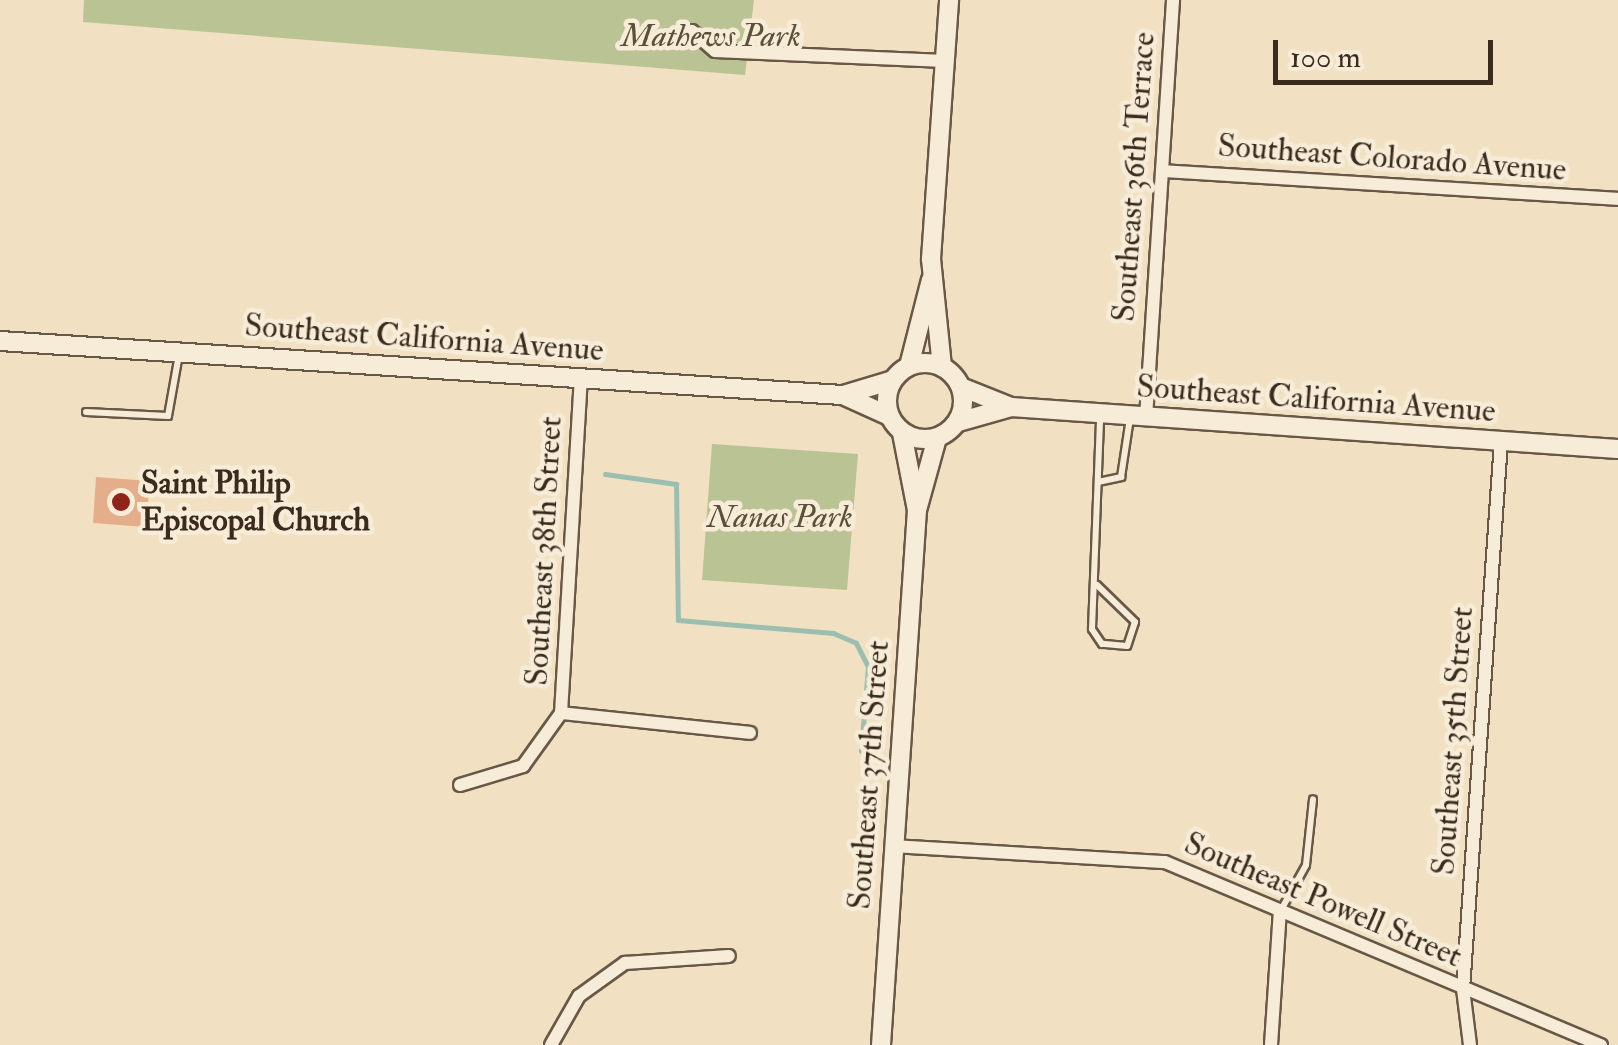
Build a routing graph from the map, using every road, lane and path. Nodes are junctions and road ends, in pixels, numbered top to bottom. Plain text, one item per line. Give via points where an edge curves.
1 (949, 0) edge
2 (1173, 0) edge
3 (692, 31) dead end
4 (944, 62) junction
5 (1162, 171) junction
6 (1618, 200) edge
7 (931, 280) junction
8 (0, 341) edge
9 (179, 352) junction
10 (908, 366) junction
11 (942, 367) junction
12 (581, 378) junction
13 (892, 380) junction
14 (960, 387) junction
15 (844, 395) junction
16 (1011, 407) junction
17 (86, 412) dead end
18 (1100, 414) junction
19 (888, 416) junction
20 (1138, 417) junction
21 (958, 422) junction
22 (902, 433) junction
23 (937, 438) junction
24 (1500, 441) junction
25 (1618, 449) edge
26 (1098, 482) junction
27 (916, 510) junction
28 (1097, 585) junction
29 (561, 712) junction
30 (750, 733) dead end
31 (460, 786) dead end
32 (1313, 799) dead end
33 (894, 846) junction
34 (1280, 910) junction
35 (729, 956) dead end
36 (1464, 989) junction
37 (551, 1045) edge
38 (881, 1045) edge
39 (1271, 1045) edge
40 (1470, 1045) edge
41 (1601, 1045) edge

1 - 4 main road
2 - 5 street, Southeast 36th Terrace
3 - 4 street via 716,51
4 - 7 main road
5 - 6 street, Southeast Colorado Avenue
5 - 20 street, Southeast 36th Terrace
7 - 10 main road
7 - 11 main road
8 - 9 main road, Southeast California Avenue
9 - 12 main road, Southeast California Avenue
9 - 17 lane via 168,416
10 - 11 main road
10 - 13 main road
11 - 14 main road
12 - 15 main road, Southeast California Avenue
12 - 29 street, Southeast 38th Street
13 - 15 main road, Southeast California Avenue
13 - 19 main road
14 - 16 main road, Southeast California Avenue
14 - 21 main road
15 - 19 main road, Southeast California Avenue
16 - 18 main road, Southeast California Avenue
16 - 21 main road, Southeast California Avenue
18 - 20 main road, Southeast California Avenue
18 - 26 lane
19 - 22 main road
20 - 24 main road, Southeast California Avenue
20 - 26 lane via 1121,477
21 - 23 main road
22 - 23 main road
22 - 27 main road, Southeast 37th Street
23 - 27 main road, Southeast 37th Street
24 - 25 main road, Southeast California Avenue
24 - 36 street, Southeast 35th Street
26 - 28 lane
27 - 33 main road, Southeast 37th Street
28 - 28 lane via 1092,629 1102,644 1127,646 1135,622
29 - 30 street via 595,723
29 - 31 street, Southeast 38th Street via 523,766
32 - 34 lane via 1306,865
33 - 34 street, Southeast Powell Street via 1144,858
33 - 38 main road, Southeast 37th Street
34 - 36 street, Southeast Powell Street
34 - 39 street
35 - 37 street via 625,963 579,996
36 - 40 street, Southeast 35th Street
36 - 41 street, Southeast Powell Street

